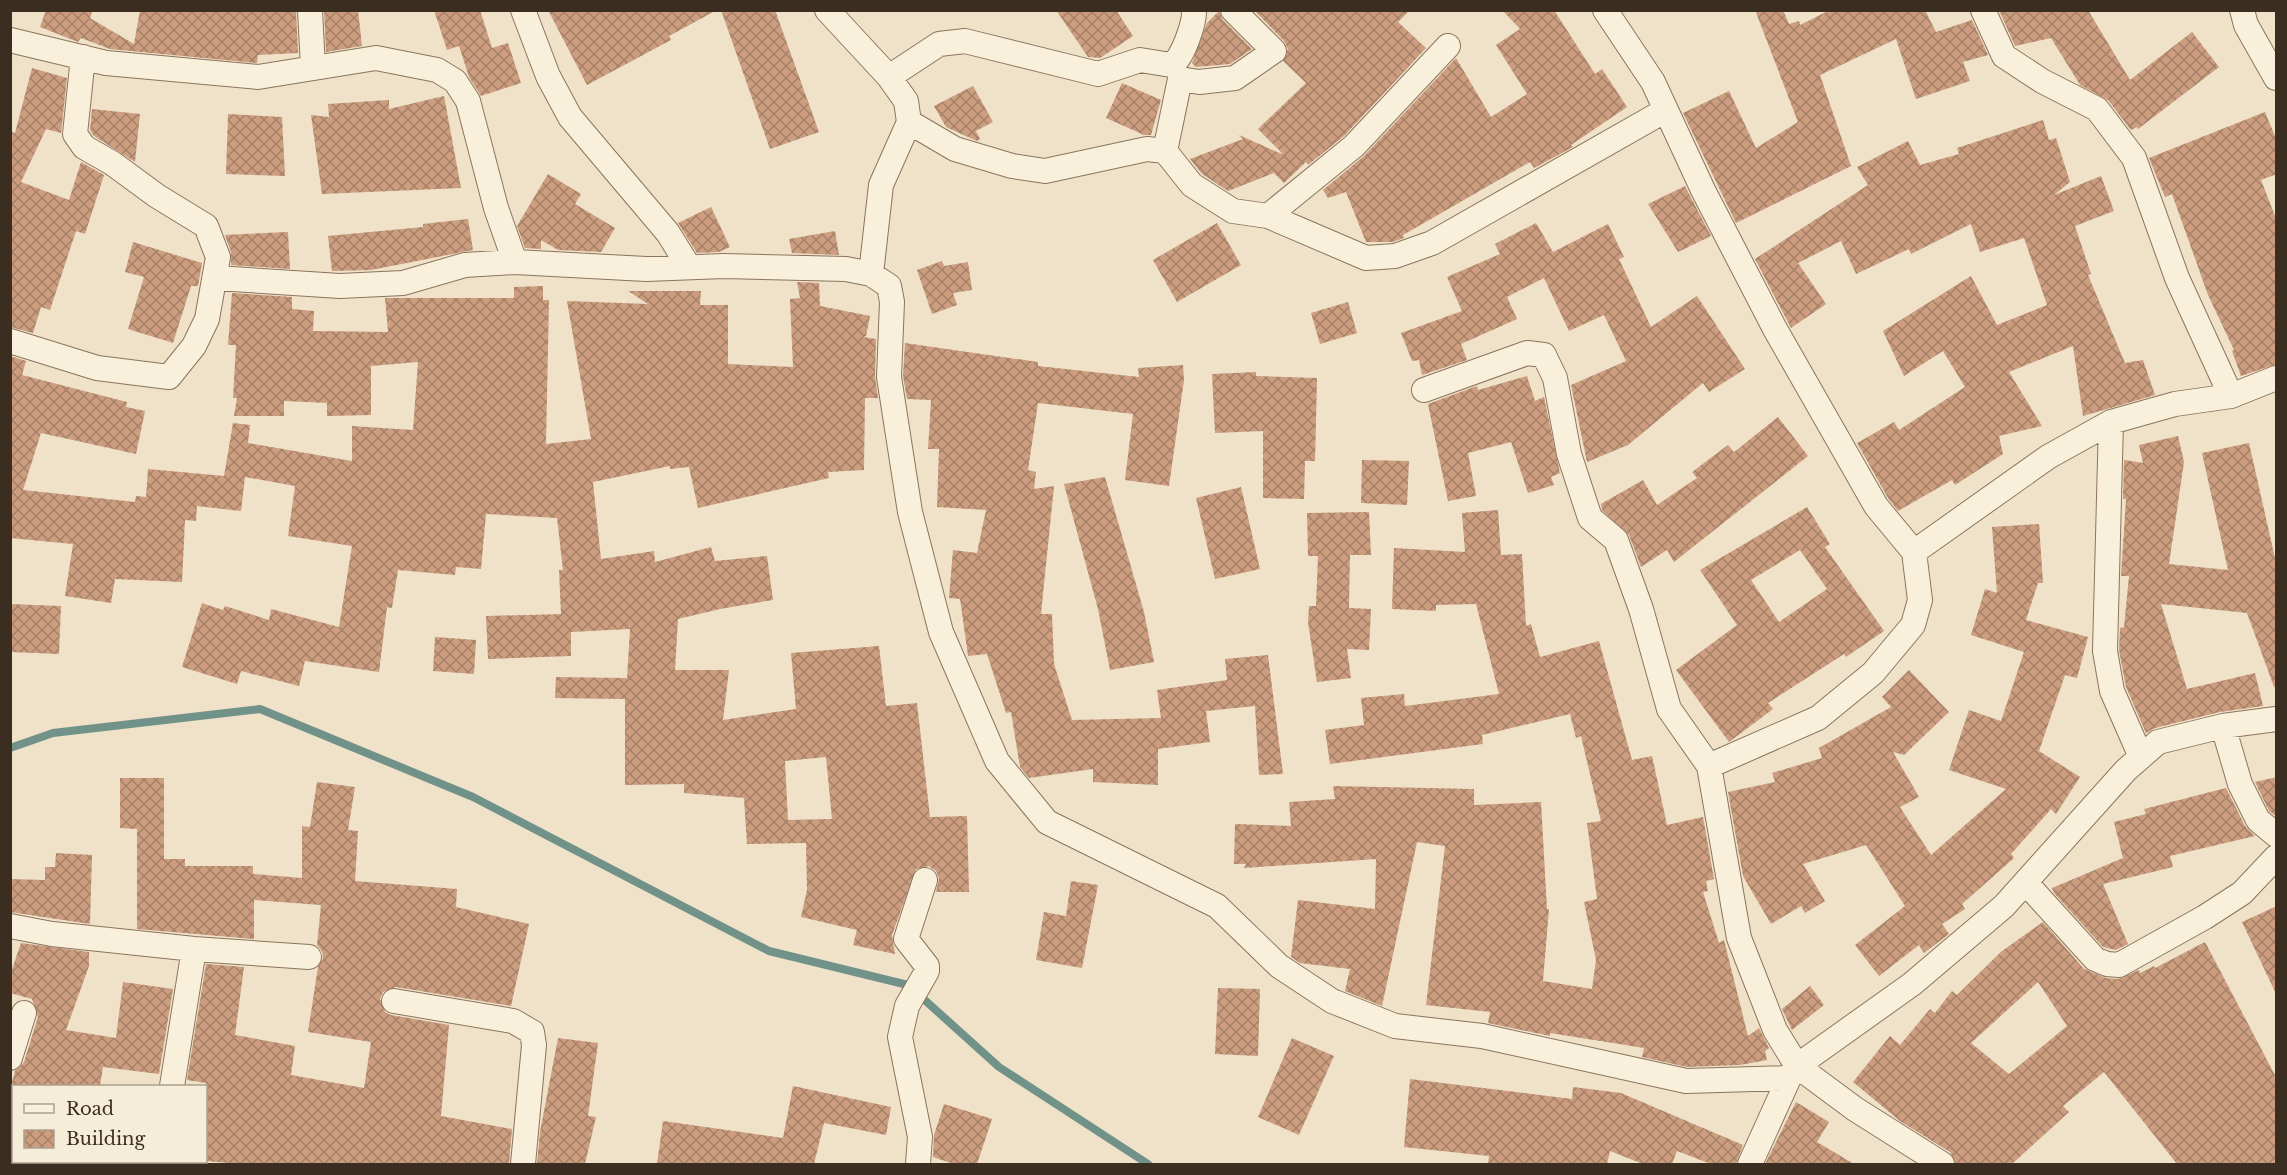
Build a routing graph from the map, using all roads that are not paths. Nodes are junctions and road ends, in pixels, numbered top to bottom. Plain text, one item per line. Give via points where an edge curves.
1 (310, 10) edge
2 (524, 10) edge
3 (827, 10) edge
4 (1194, 10) edge
5 (1233, 10) edge
6 (1605, 10) edge
7 (1983, 10) edge
8 (2242, 10) edge
9 (10, 40) edge
10 (1448, 46) dead end
11 (83, 57) junction
12 (313, 68) junction
13 (889, 77) junction
14 (2277, 78) edge
15 (1666, 110) junction
16 (909, 122) junction
17 (1166, 151) junction
18 (1268, 216) junction
19 (515, 262) junction
20 (689, 267) junction
21 (870, 274) junction
22 (216, 278) junction
23 (10, 341) edge
24 (2277, 378) edge
25 (1424, 390) dead end
26 (2231, 396) junction
27 (2111, 422) junction
28 (1914, 552) junction
29 (2277, 719) edge
30 (2223, 726) junction
31 (2141, 757) junction
32 (1709, 766) junction
33 (2277, 835) edge
34 (2277, 857) edge
35 (925, 880) dead end
36 (2025, 883) junction
37 (10, 926) edge
38 (194, 949) junction
39 (309, 957) dead end
40 (394, 1000) dead end
41 (24, 1013) dead end
42 (10, 1058) edge
43 (1793, 1072) junction
44 (172, 1085) edge
45 (523, 1164) edge
46 (918, 1164) edge
47 (1750, 1164) edge
48 (1942, 1164) edge

1 - 12 street
2 - 20 street via 548,76 570,117 668,233
3 - 13 street
4 - 13 street via 1195,21 1179,59 1171,65 1140,60 1098,74 965,41 939,44
5 - 17 street via 1274,51 1234,78 1199,82 1180,79
6 - 15 street via 1653,82
7 - 26 street via 2004,56 2097,109 2134,158 2177,278
8 - 14 street via 2246,25
9 - 11 street
10 - 18 street via 1354,146
11 - 12 street via 106,63 258,77
11 - 22 street via 75,134 84,147 206,226 218,257
12 - 19 street via 376,58 428,68 455,81 468,101 496,208
13 - 16 street via 906,102
15 - 18 street via 1432,243 1395,256 1366,258
15 - 28 street via 1702,190 1775,329 1876,506
16 - 17 street via 955,149 1045,171 1147,149
16 - 21 street via 880,185
17 - 18 street via 1192,185 1233,211
19 - 20 street via 580,267
19 - 22 street via 465,265 402,283 340,286
20 - 21 street via 846,269
21 - 43 street via 889,286 889,377 910,512 941,632 997,761 1047,822 1217,906 1279,966 1332,1001 1395,1026 1482,1036 1686,1081
22 - 23 street via 207,320 194,346 169,377 97,368
24 - 26 street
25 - 32 street via 1527,353 1544,355 1555,378 1569,454 1590,518 1616,540 1641,609 1669,709
26 - 27 street via 2175,404
27 - 28 street via 2048,457
27 - 31 street via 2104,651 2112,691
28 - 32 street via 1920,600 1913,625 1873,673 1818,718
29 - 30 street
30 - 31 street via 2158,742
30 - 33 street via 2240,784 2258,820
31 - 36 street
32 - 43 street via 1739,938
34 - 36 street via 2242,893 2120,965 2095,959
35 - 46 street via 906,939 927,966 907,1006 900,1037 920,1137
36 - 43 street via 2004,906 1912,984
37 - 38 street
38 - 39 street
38 - 44 street
40 - 45 street via 513,1021 532,1032
41 - 42 street
43 - 47 street
43 - 48 street

